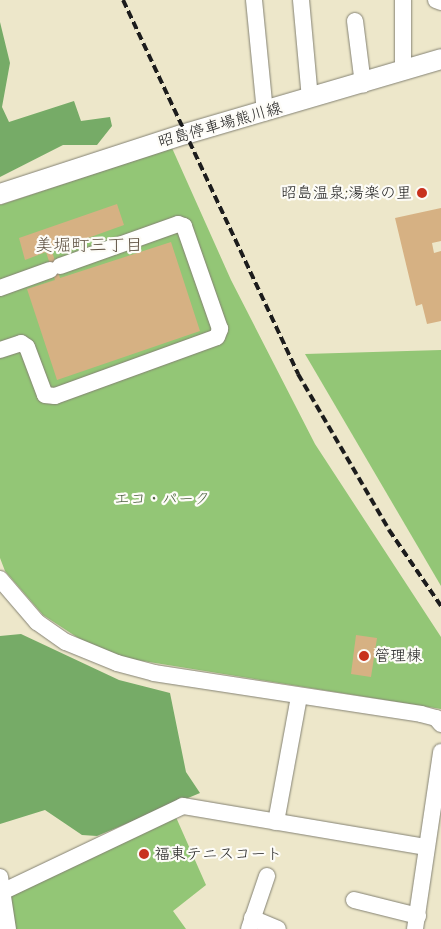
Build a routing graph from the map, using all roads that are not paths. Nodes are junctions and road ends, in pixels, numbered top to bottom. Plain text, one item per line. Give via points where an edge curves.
1 (254, 0) edge
2 (301, 0) edge
3 (403, 0) edge
4 (436, 0) edge
5 (441, 2) edge
6 (355, 21) dead end
7 (441, 59) edge
8 (403, 71) junction
9 (363, 84) junction
10 (310, 99) junction
11 (265, 112) junction
12 (0, 194) edge
13 (0, 288) edge
14 (0, 350) edge
15 (0, 579) edge
16 (299, 697) junction
17 (441, 724) edge
18 (441, 752) edge
19 (276, 822) junction
20 (432, 841) edge
21 (267, 876) dead end
22 (2, 884) edge
23 (354, 900) dead end
24 (417, 923) edge
25 (251, 924) edge
26 (8, 929) edge
27 (278, 929) edge

1 - 11 street
2 - 10 street
3 - 8 street
4 - 5 street
6 - 9 street
7 - 8 main road, 昭島停車場熊川線
8 - 9 main road, 昭島停車場熊川線
9 - 10 main road, 昭島停車場熊川線
10 - 11 main road, 昭島停車場熊川線
11 - 12 main road, 昭島停車場熊川線
13 - 14 street via 178,224 184,226 220,329 216,337 55,396 45,394 27,348 21,343
15 - 16 street via 37,622 90,654 154,673
16 - 17 street via 421,714 436,718
16 - 19 street
18 - 20 street
19 - 20 street
19 - 22 street via 183,806
20 - 24 street
21 - 25 street
22 - 26 street
23 - 24 street
25 - 27 street

